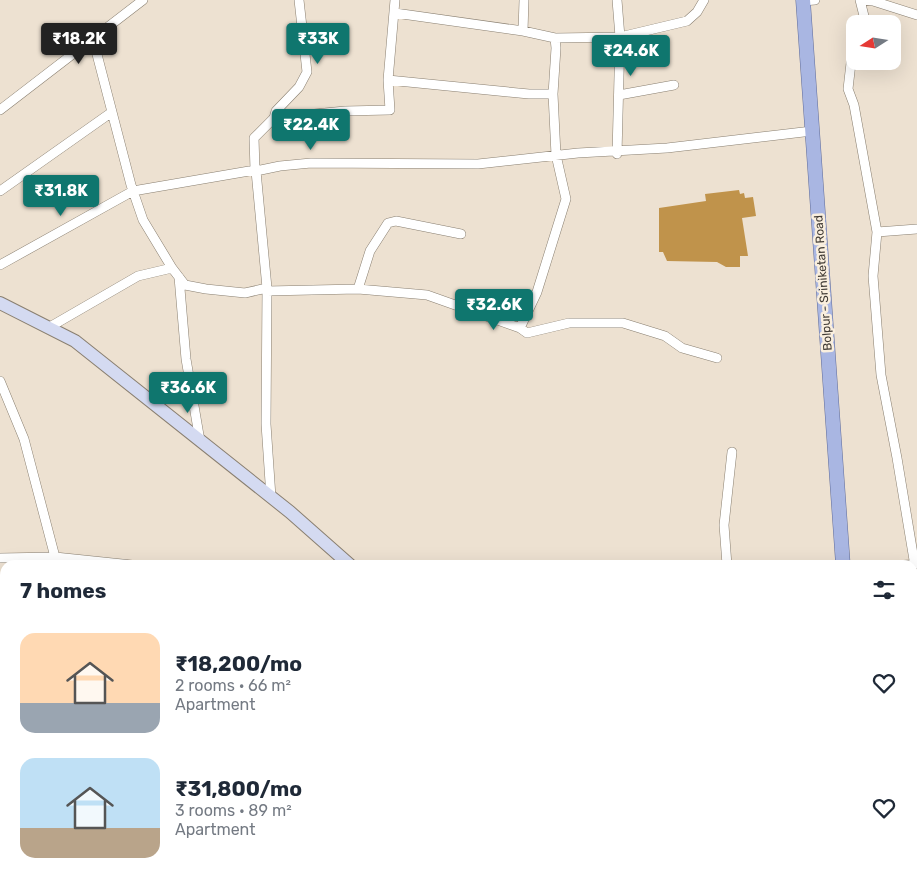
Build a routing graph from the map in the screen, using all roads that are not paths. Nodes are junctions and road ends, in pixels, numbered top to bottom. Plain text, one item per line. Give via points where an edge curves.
1 (143, 0) edge
2 (299, 0) edge
3 (395, 0) edge
4 (524, 0) edge
5 (617, 0) edge
6 (704, 0) edge
7 (807, 0) edge
8 (862, 0) edge
9 (395, 13) junction
10 (864, 15) edge
11 (917, 15) edge
12 (523, 31) junction
13 (620, 37) junction
14 (555, 38) junction
15 (93, 39) junction
16 (850, 70) edge
17 (388, 80) junction
18 (674, 85) dead end
19 (553, 94) junction
20 (619, 95) junction
21 (0, 110) edge
22 (112, 112) junction
23 (274, 118) junction
24 (812, 131) junction
25 (617, 152) junction
26 (556, 155) junction
27 (0, 191) edge
28 (133, 191) junction
29 (917, 229) edge
30 (877, 232) junction
31 (461, 234) dead end
32 (0, 265) edge
33 (172, 268) junction
34 (179, 276) junction
35 (358, 289) junction
36 (267, 290) junction
37 (0, 303) edge
38 (48, 328) junction
39 (520, 328) junction
40 (717, 358) dead end
41 (0, 381) edge
42 (200, 441) junction
43 (732, 452) dead end
44 (271, 497) junction
45 (55, 557) junction
46 (0, 558) edge
47 (76, 560) edge
48 (344, 560) edge
49 (727, 560) edge
50 (843, 560) edge
51 (914, 560) edge

1 - 15 street
2 - 23 street via 307,72 299,87 276,110
3 - 9 street
4 - 12 street
5 - 13 street
6 - 13 street via 687,21
7 - 24 main road, Bolpur - Sriniketan Road
8 - 10 street
8 - 11 street
9 - 12 street
9 - 17 street
12 - 14 street
13 - 14 street
13 - 20 street
14 - 19 street
15 - 21 street
15 - 22 street
16 - 30 street via 848,89 854,105
17 - 19 street
17 - 23 street via 390,110
18 - 20 street
19 - 26 street
20 - 25 street
22 - 27 street
22 - 28 street
23 - 28 street via 254,138 255,170
24 - 25 street
24 - 50 main road, Bolpur - Sriniketan Road
25 - 26 street
26 - 36 street via 478,164 311,163 256,171
26 - 39 street via 566,199 536,292
28 - 32 street
28 - 33 street via 143,220
29 - 30 street
30 - 51 street via 873,276 881,375
31 - 35 street via 396,221 388,223 370,251
33 - 34 street
33 - 38 street via 138,276
34 - 36 street via 185,285 206,289 245,293
34 - 42 street via 186,359
35 - 36 street
35 - 39 street via 427,295
36 - 44 street via 266,424
37 - 38 street
38 - 42 street via 75,342
39 - 40 street via 527,333 569,323 623,322 665,336 682,348
41 - 45 street via 24,439
42 - 44 street
43 - 49 street via 724,525
44 - 48 street
45 - 46 street
45 - 47 street

